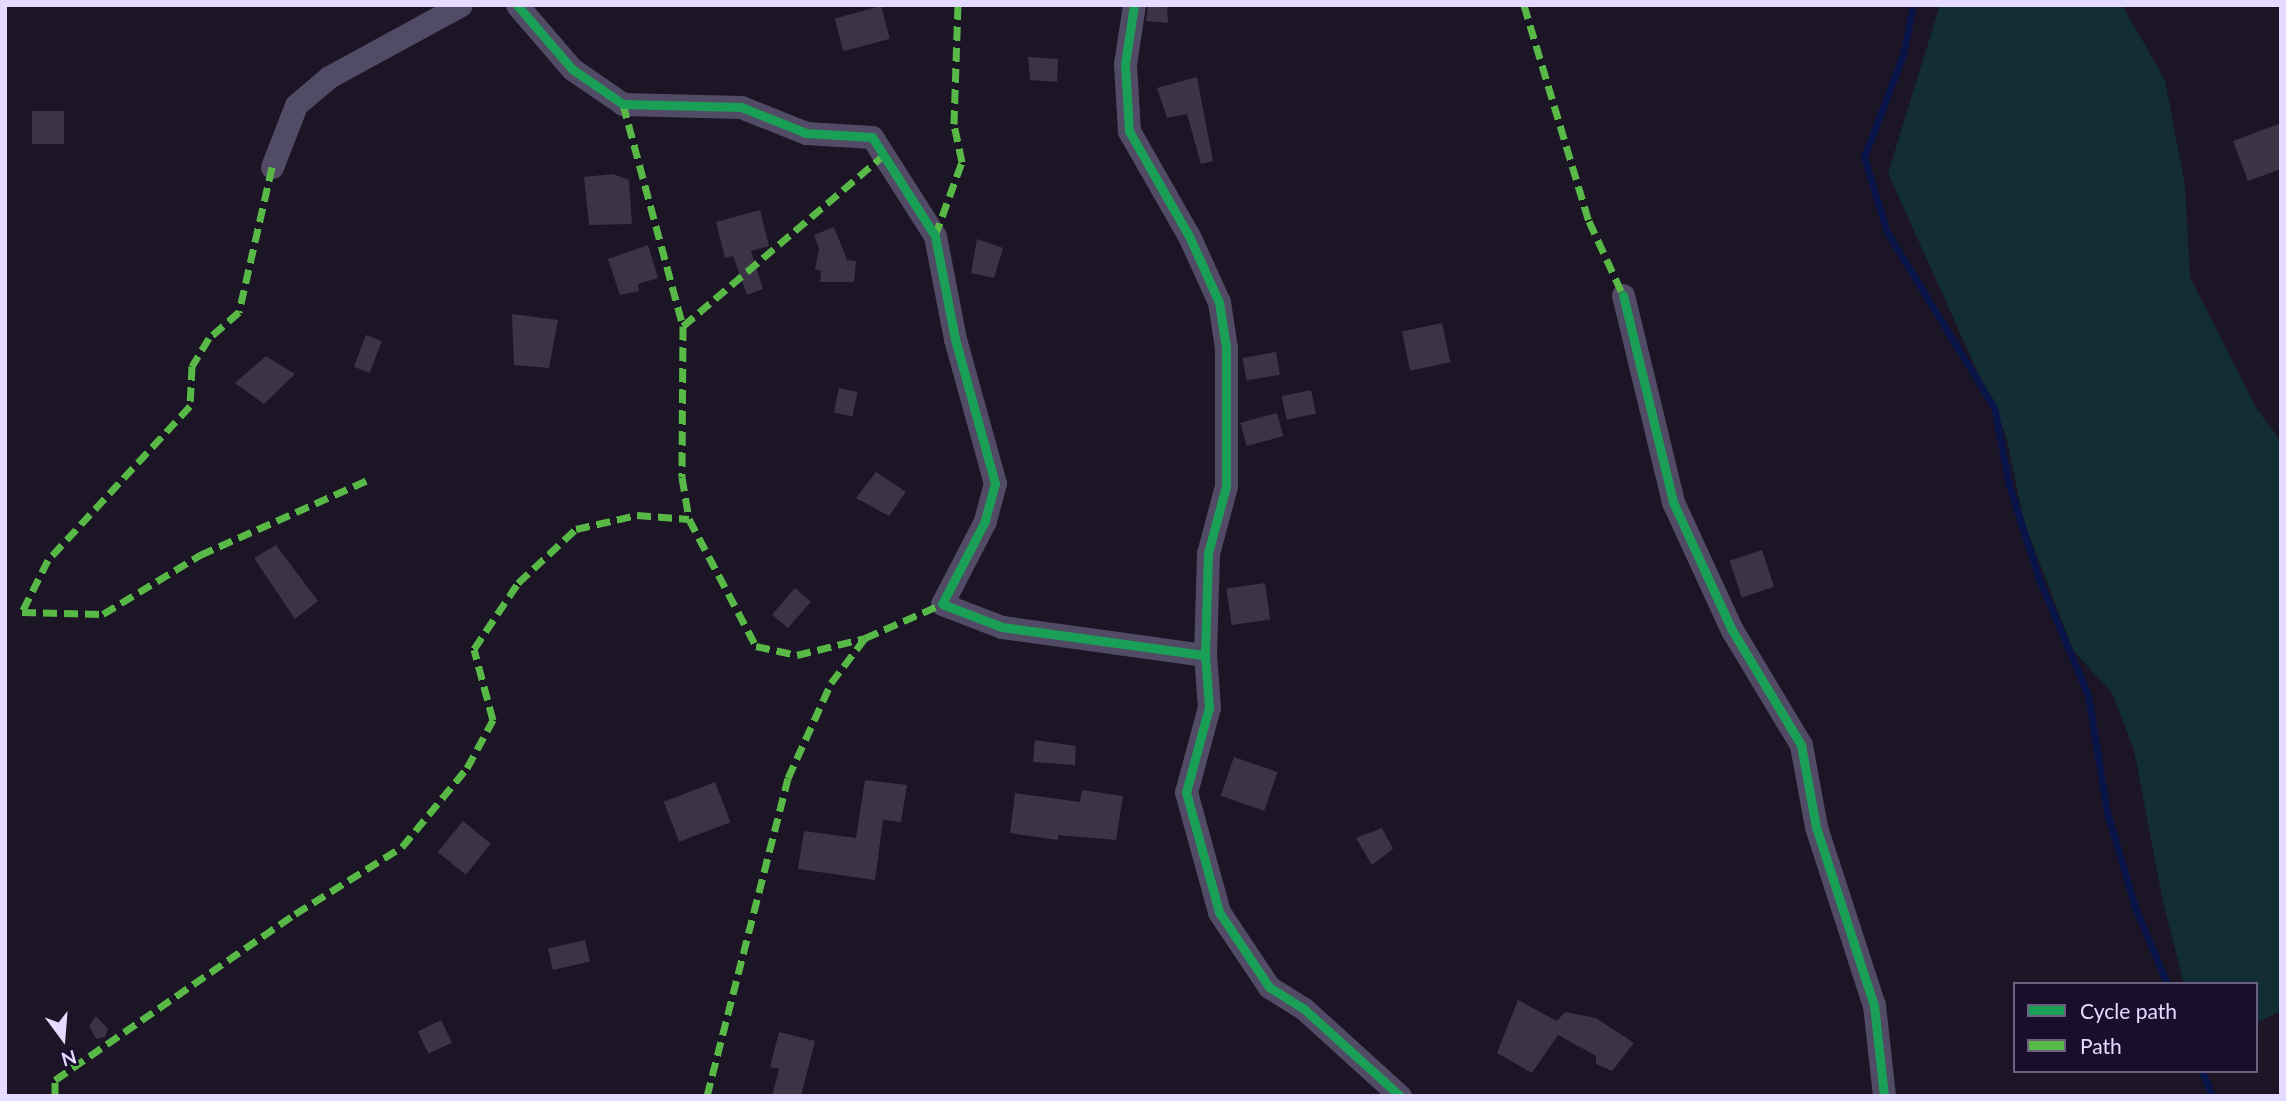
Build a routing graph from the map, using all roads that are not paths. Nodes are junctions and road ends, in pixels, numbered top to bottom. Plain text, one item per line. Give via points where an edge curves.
1 (461, 5) edge
2 (517, 5) edge
3 (1135, 5) edge
4 (272, 167) dead end
5 (1623, 295) dead end
6 (1205, 655) junction
7 (1400, 1096) edge
8 (1884, 1096) edge

1 - 4 street via 329,76 296,105
2 - 6 street via 572,69 623,104 741,107 806,133 872,137 935,236 955,339 995,483 985,521 942,604 1002,627
3 - 6 street via 1125,64 1129,131 1189,236 1219,302 1226,348 1226,486 1208,553
5 - 8 street via 1673,502 1732,629 1801,744 1816,827 1874,1005
6 - 7 street via 1209,707 1186,792 1219,912 1269,987 1303,1008

